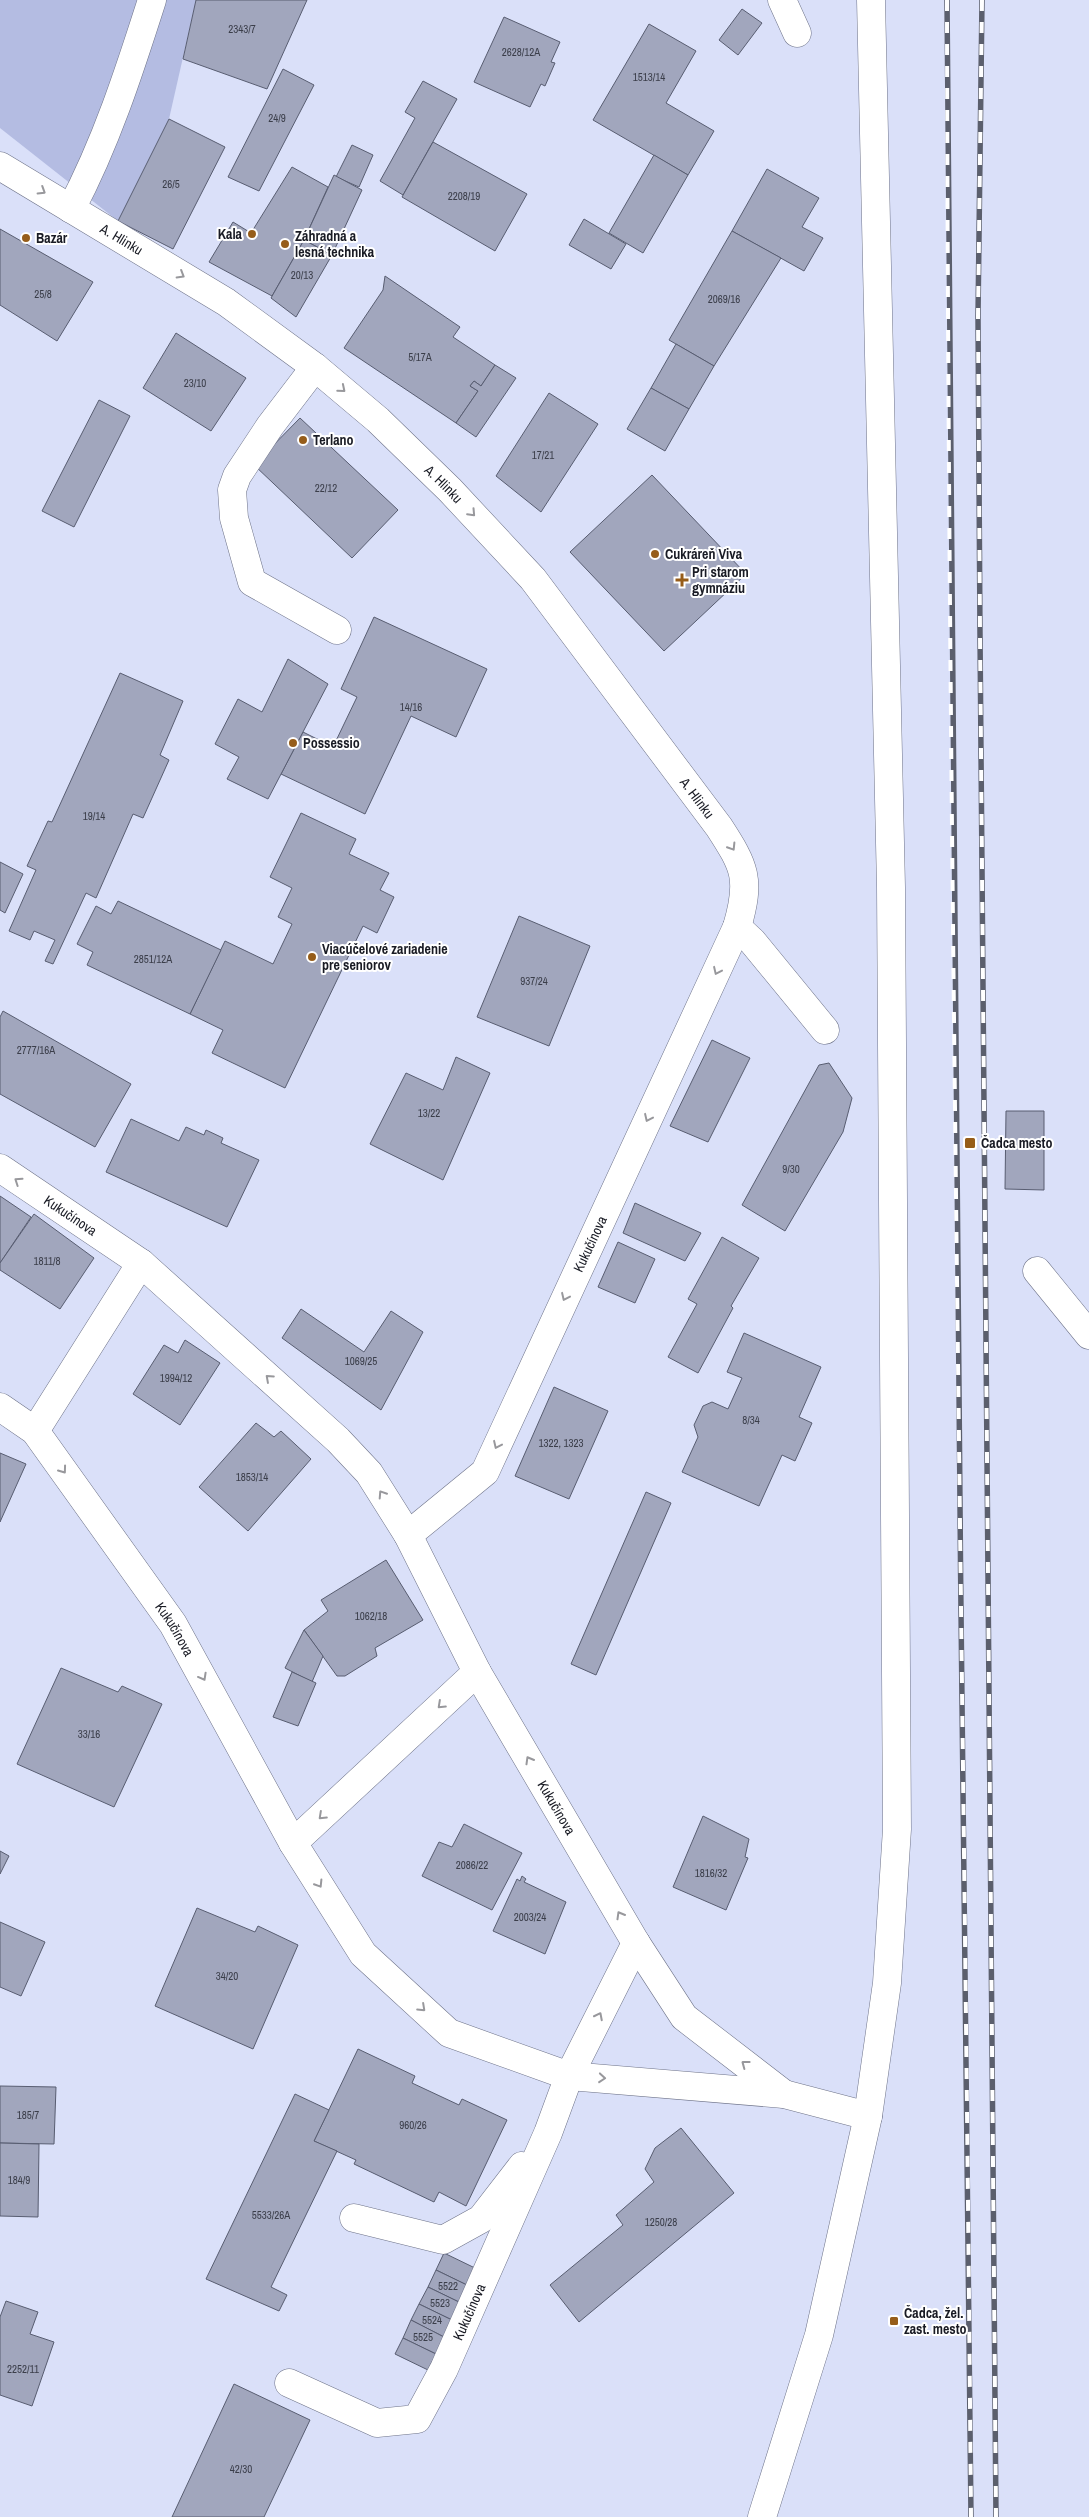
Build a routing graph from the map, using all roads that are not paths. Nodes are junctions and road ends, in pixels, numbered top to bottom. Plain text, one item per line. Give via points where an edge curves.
1 (152, 0) edge
2 (782, 0) edge
3 (871, 4) edge
4 (796, 33) dead end
5 (0, 166) edge
6 (71, 209) junction
7 (315, 367) junction
8 (337, 630) dead end
9 (737, 926) junction
10 (825, 1030) dead end
11 (0, 1168) edge
12 (140, 1263) junction
13 (1036, 1272) dead end
14 (1089, 1335) edge
15 (0, 1407) edge
16 (34, 1431) junction
17 (408, 1535) junction
18 (477, 1672) junction
19 (294, 1842) junction
20 (636, 1943) junction
21 (570, 2076) junction
22 (784, 2094) junction
23 (868, 2116) junction
24 (548, 2133) junction
25 (354, 2218) dead end
26 (289, 2383) dead end
27 (762, 2517) edge

1 - 6 street via 124,90 81,193
2 - 4 street
3 - 23 street via 891,887 897,1829 886,1983
5 -> 6 street, A. Hlinku
6 -> 7 street, A. Hlinku via 226,302
7 - 8 street via 237,476 232,490 234,518 252,582
7 -> 9 street, A. Hlinku via 378,420 450,490 533,578 598,664 737,856 746,886
9 - 10 street
9 -> 17 street, Kukučínova via 484,1472
12 -> 11 street, Kukučínova
12 - 16 street
17 -> 12 street, Kukučínova via 369,1473 338,1440
13 - 14 street
15 - 16 street, Kukučínova
16 -> 19 street, Kukučínova via 173,1624
17 - 18 street, Kukučínova
18 -> 19 street
20 -> 18 street, Kukučínova
19 -> 21 street, Kukučínova via 363,1954 449,2033
21 -> 20 street, Kukučínova
22 -> 20 street, Kukučínova via 684,2017
21 -> 22 street, Kukučínova
21 - 24 street, Kukučínova
22 - 23 street
23 - 27 street via 819,2334
24 - 25 street via 481,2219 443,2240
24 - 26 street, Kukučínova via 444,2369 417,2419 376,2423

